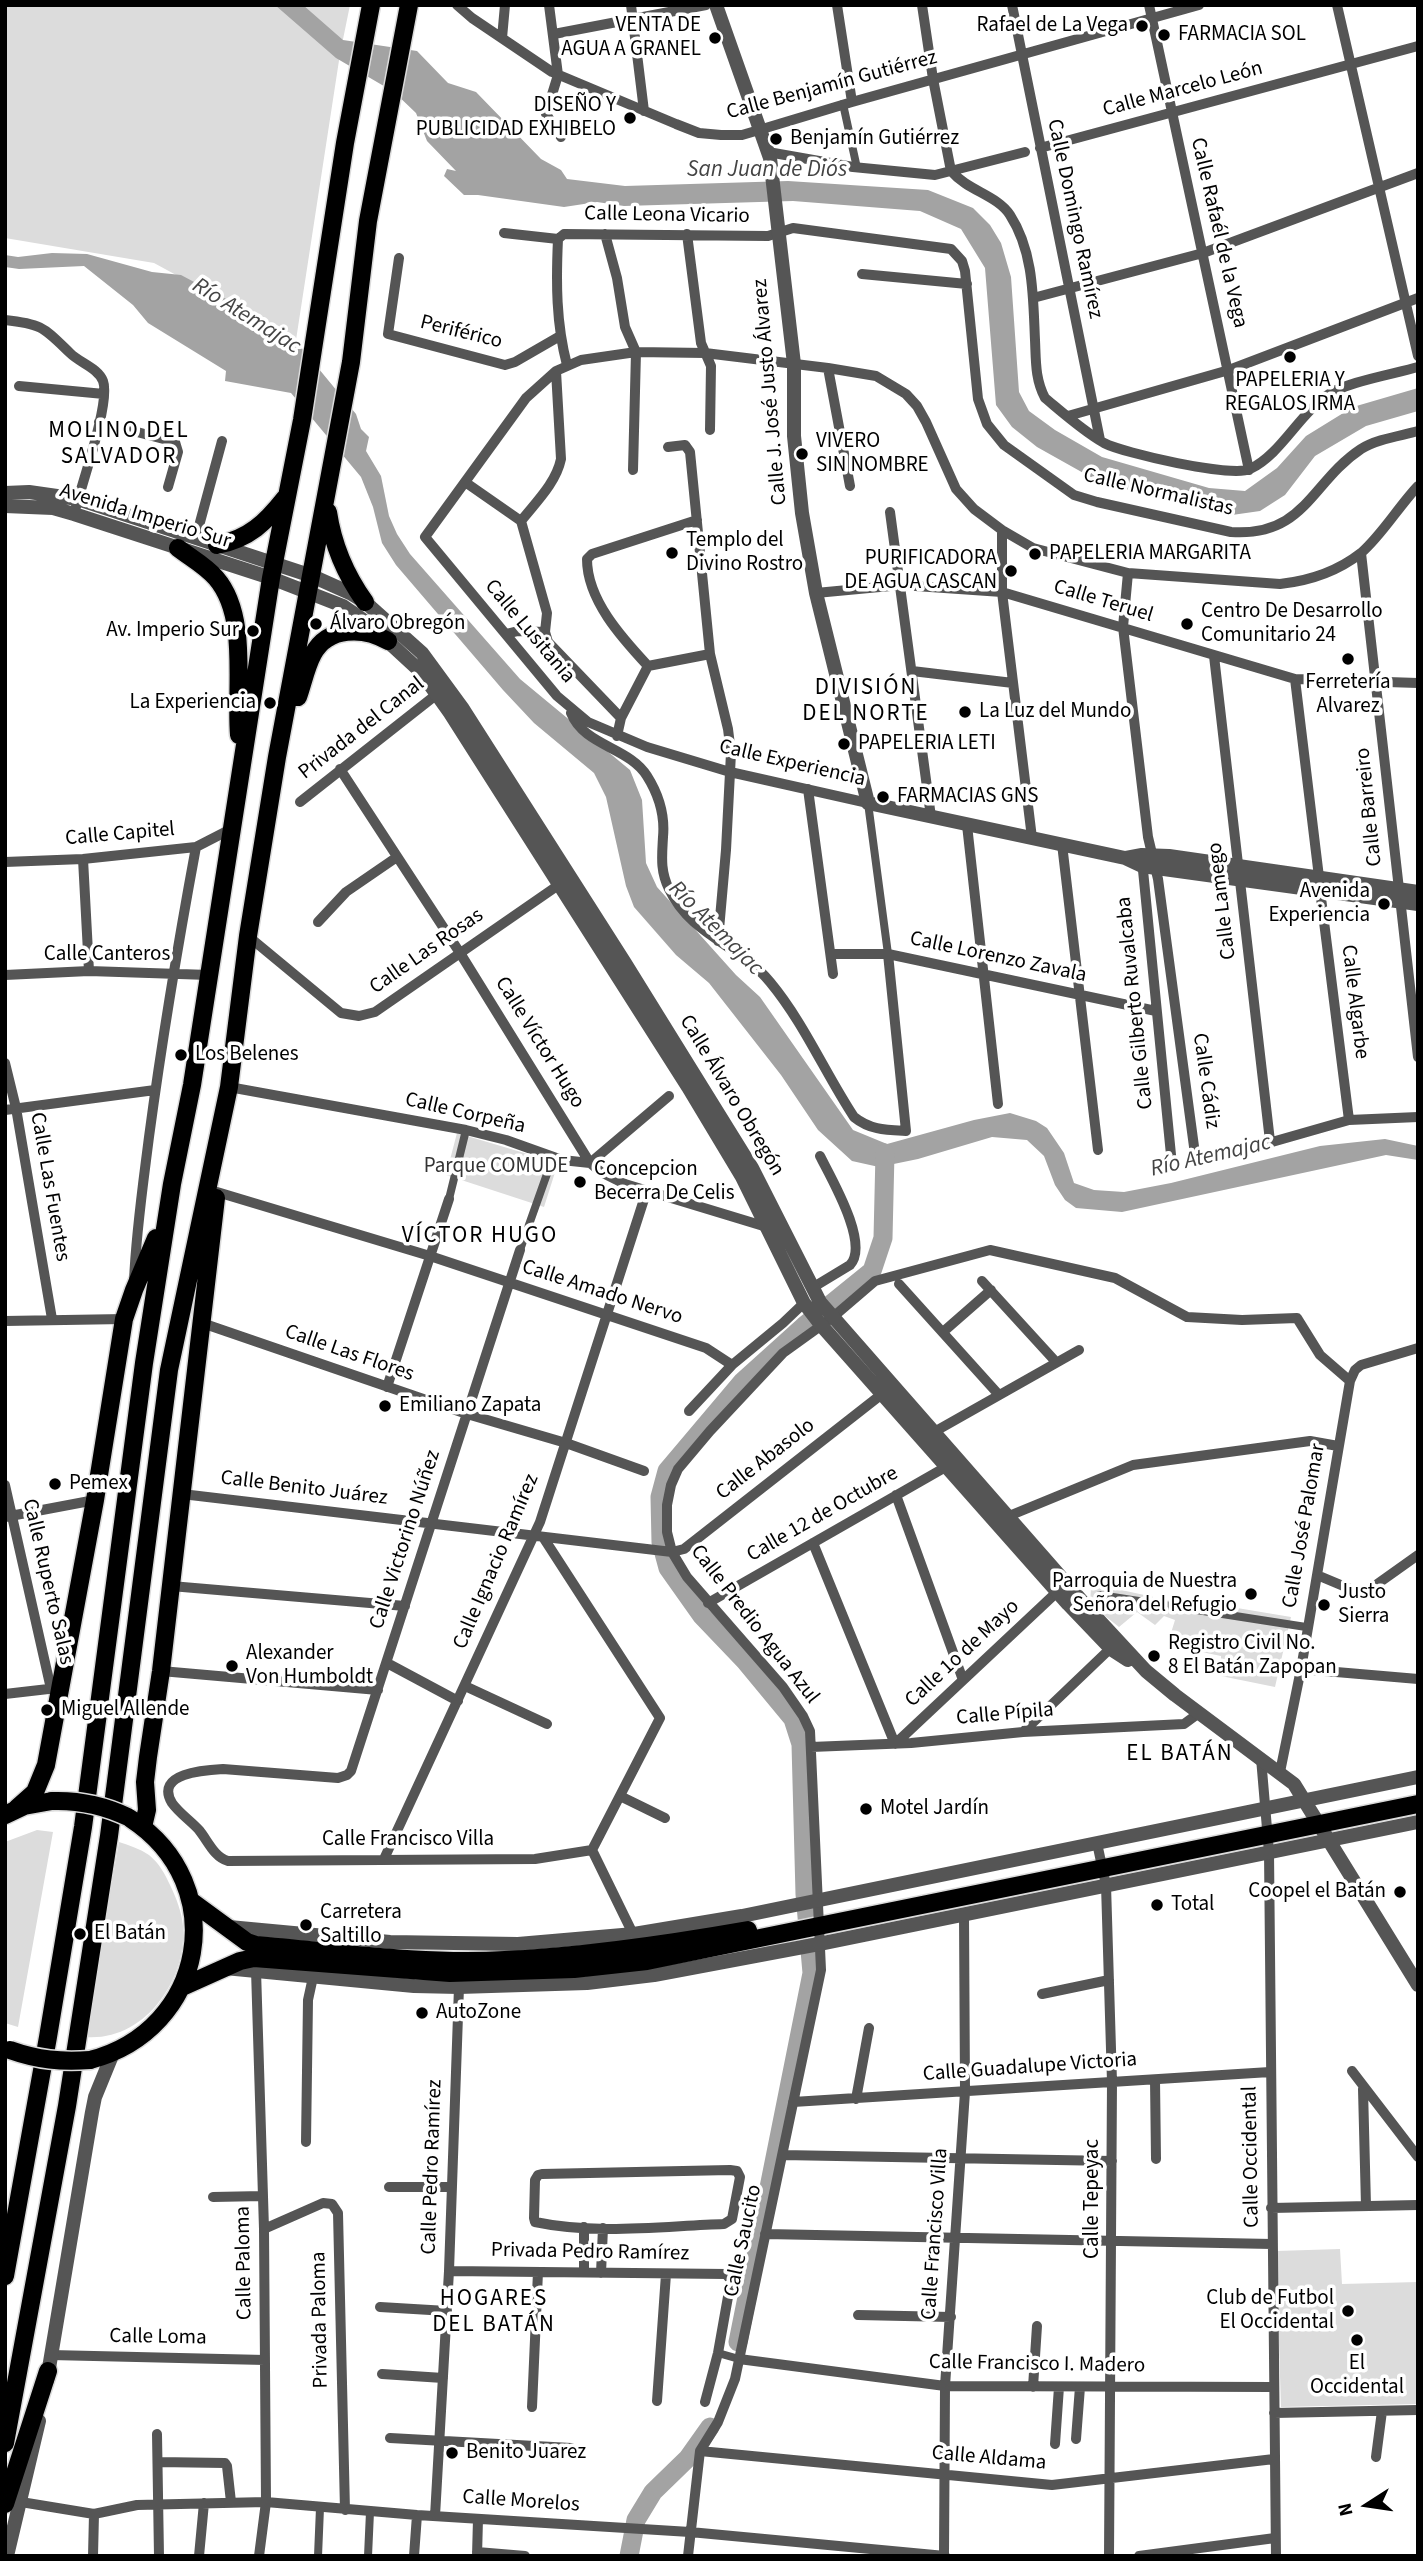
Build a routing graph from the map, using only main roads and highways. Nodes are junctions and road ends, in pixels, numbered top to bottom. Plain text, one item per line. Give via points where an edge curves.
1 (371, 5) edge
2 (408, 9) edge
3 (327, 491) junction
4 (287, 495) junction
5 (217, 545) road end
6 (178, 548) road end
7 (365, 602) road end
8 (388, 641) road end
9 (278, 757) junction
10 (243, 764) junction
11 (220, 1133) junction
12 (172, 1184) junction
13 (1418, 1792) edge
14 (1418, 1804) edge
15 (11, 1812) edge
16 (1317, 1819) junction
17 (136, 1822) junction
18 (191, 1901) junction
19 (819, 1922) junction
20 (644, 1955) junction
21 (182, 1987) junction
22 (8, 2049) edge
23 (5, 2276) edge
24 (49, 2363) road end
25 (5, 2443) edge
26 (13, 2503) edge

1 - 4 main road
2 - 3 main road via 368,221 351,362
3 - 7 main road via 338,554
3 - 9 main road
4 - 5 main road via 256,530
4 - 10 main road
6 - 10 main road via 215,576 230,604 238,643 238,730
8 - 9 main road via 348,631 319,646
9 - 11 main road
10 - 12 main road
11 - 17 main road via 202,1324 145,1782 147,1810
11 - 25 main road via 169,1370 109,1836 67,2106
12 - 15 main road via 124,1319 46,1765 35,1792
12 - 23 main road via 83,1827
13 - 16 main road
14 - 16 main road
15 - 17 main road, bridge via 52,1801 81,1801
16 - 19 main road
17 - 18 main road via 173,1860
18 - 20 main road via 256,1945 413,1959 504,1961
18 - 21 main road via 194,1949
19 - 20 main road via 769,1946
19 - 20 main road via 788,1914
20 - 21 main road via 574,1969 450,1973 254,1958
21 - 22 main road, bridge via 161,2020 113,2053 63,2062
24 - 26 main road

